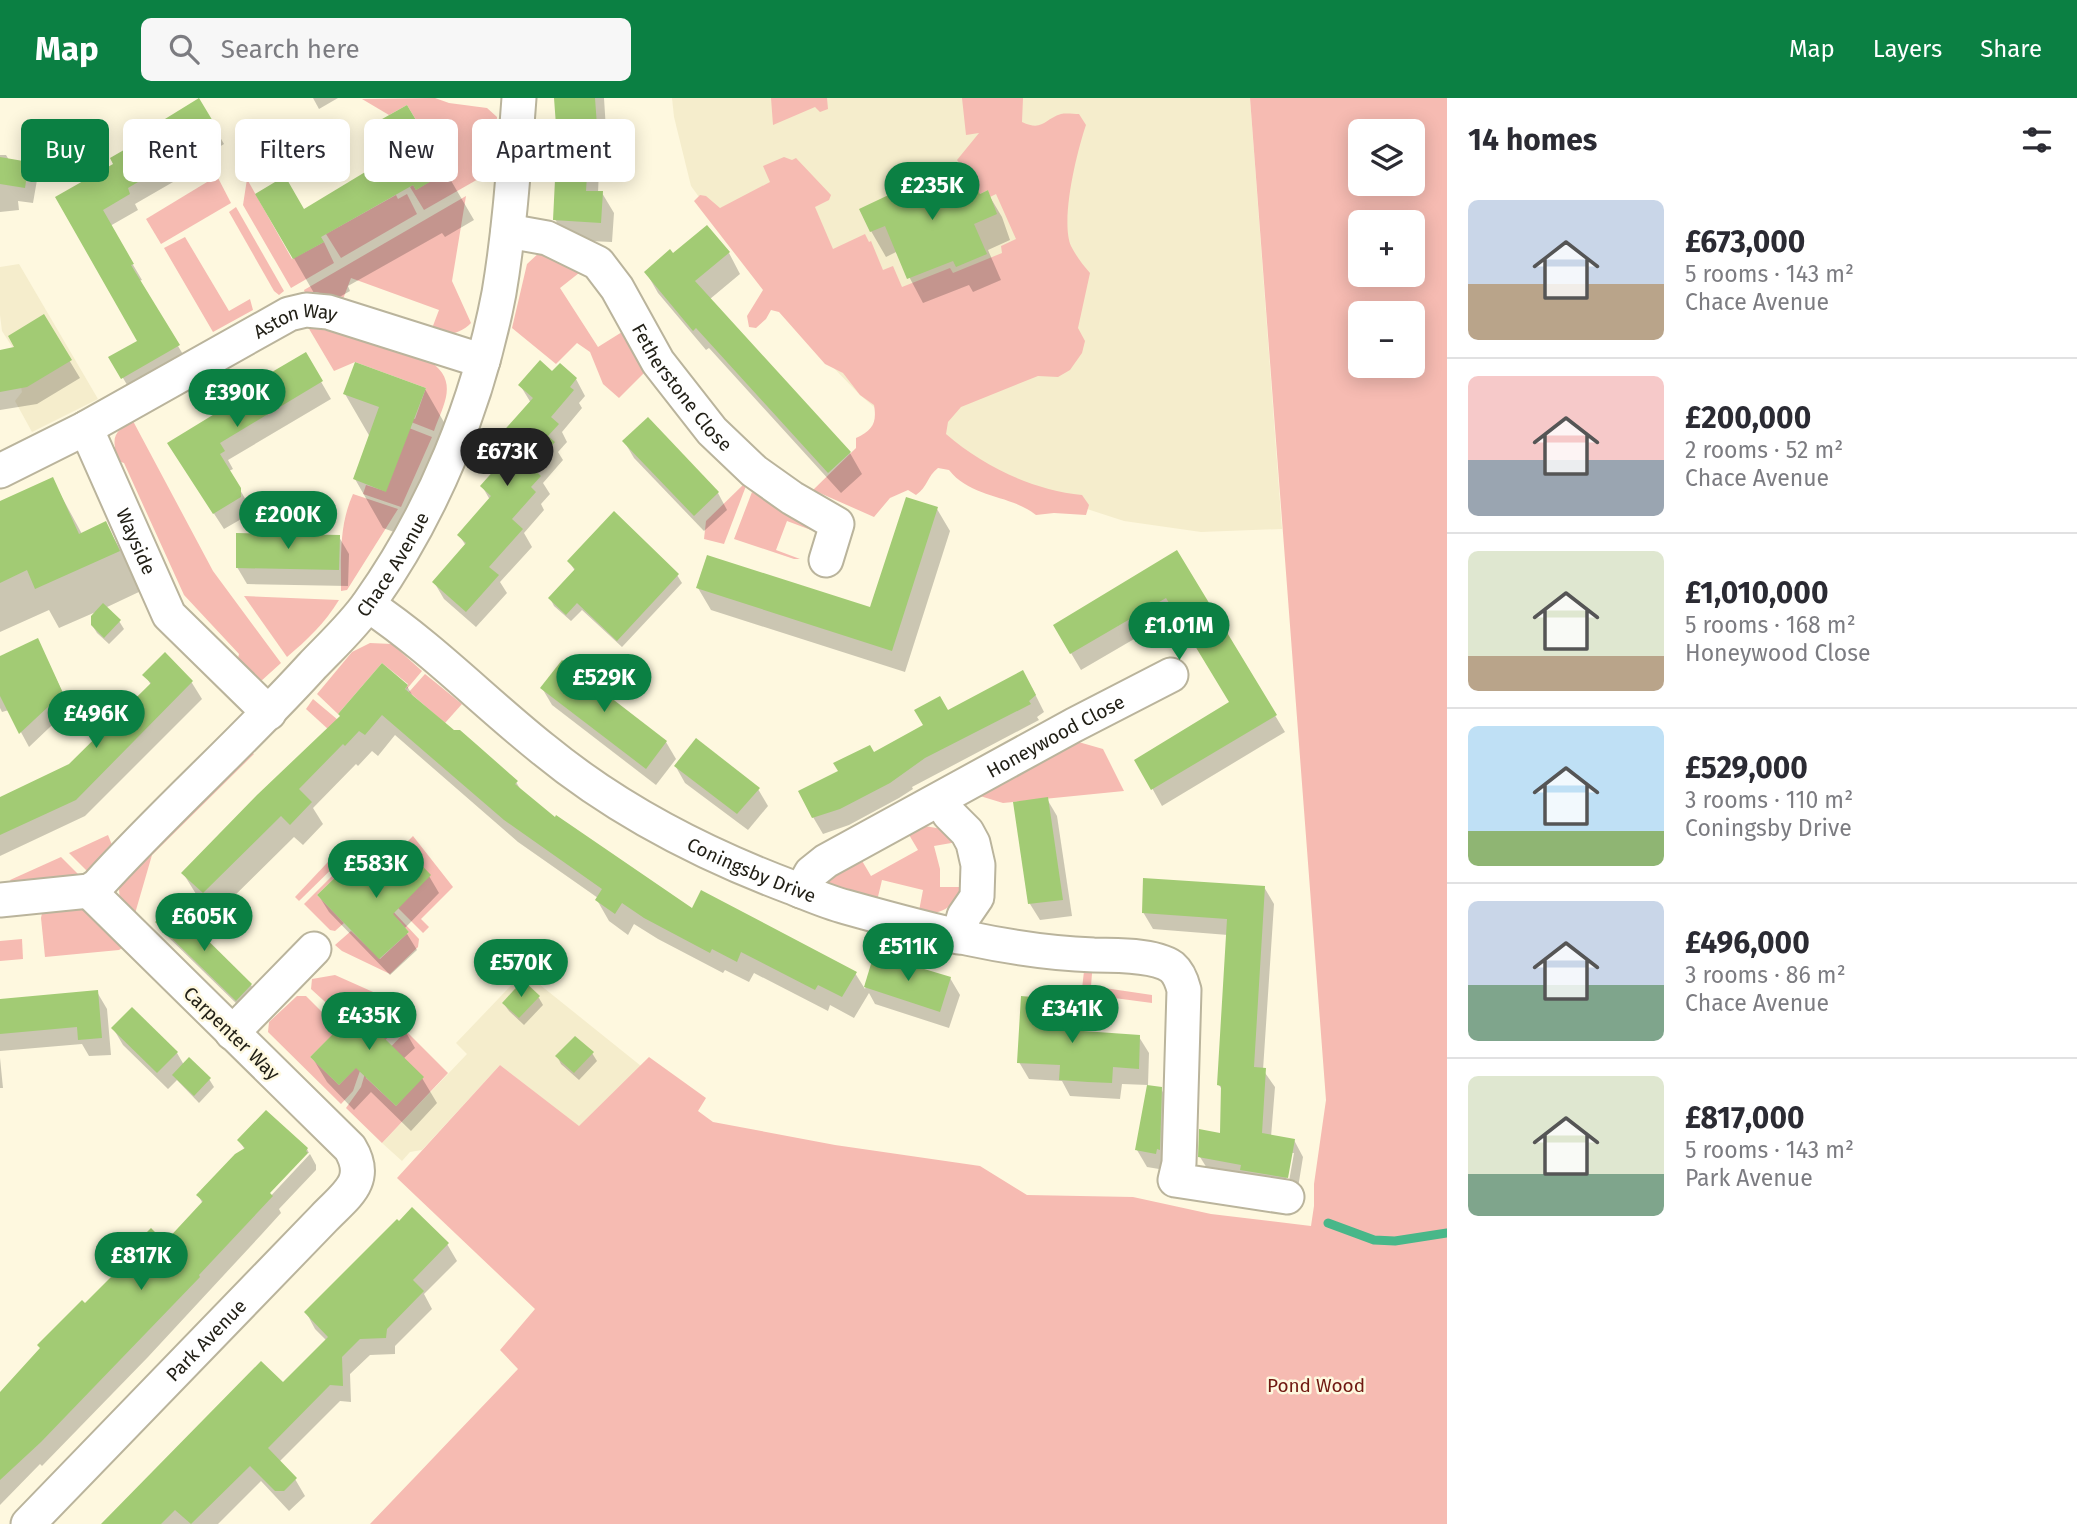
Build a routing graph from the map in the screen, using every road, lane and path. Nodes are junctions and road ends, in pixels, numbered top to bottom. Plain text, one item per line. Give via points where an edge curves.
1 (519, 98) edge
2 (508, 231) junction
3 (484, 361) junction
4 (86, 428) junction
5 (0, 471) edge
6 (825, 560) dead end
7 (368, 605) junction
8 (1171, 675) dead end
9 (269, 713) junction
10 (941, 800) junction
11 (89, 891) junction
12 (802, 891) junction
13 (0, 900) edge
14 (958, 937) junction
15 (314, 949) dead end
16 (232, 1033) junction
17 (350, 1148) joint
18 (1287, 1197) dead end
19 (28, 1524) edge

1 - 2 street, Chace Avenue
2 - 3 street, Chace Avenue
2 - 6 street, Fetherstone Close via 547,238 598,263 658,362 712,431 754,471 837,524
3 - 4 street, Aston Way via 306,310 279,320
3 - 7 street, Chace Avenue via 454,450 419,523
4 - 5 street
4 - 9 street, Wayside via 169,615
7 - 9 street, Chace Avenue
7 - 12 street, Coningsby Drive via 399,625 545,751 599,790 709,854
8 - 10 street, Honeywood Close
9 - 11 street, Chace Avenue
10 - 12 street, Honeywood Close via 826,862 811,873
10 - 14 street via 967,832 978,865 977,897 964,916
11 - 13 street
11 - 16 street, Carpenter Way
12 - 14 street, Coningsby Drive via 840,906
14 - 18 street, Coningsby Drive via 1041,951 1122,956 1172,968 1184,990 1175,1180
15 - 16 street
16 - 17 street, Carpenter Way
17 - 19 street, Park Avenue via 359,1170 354,1187

